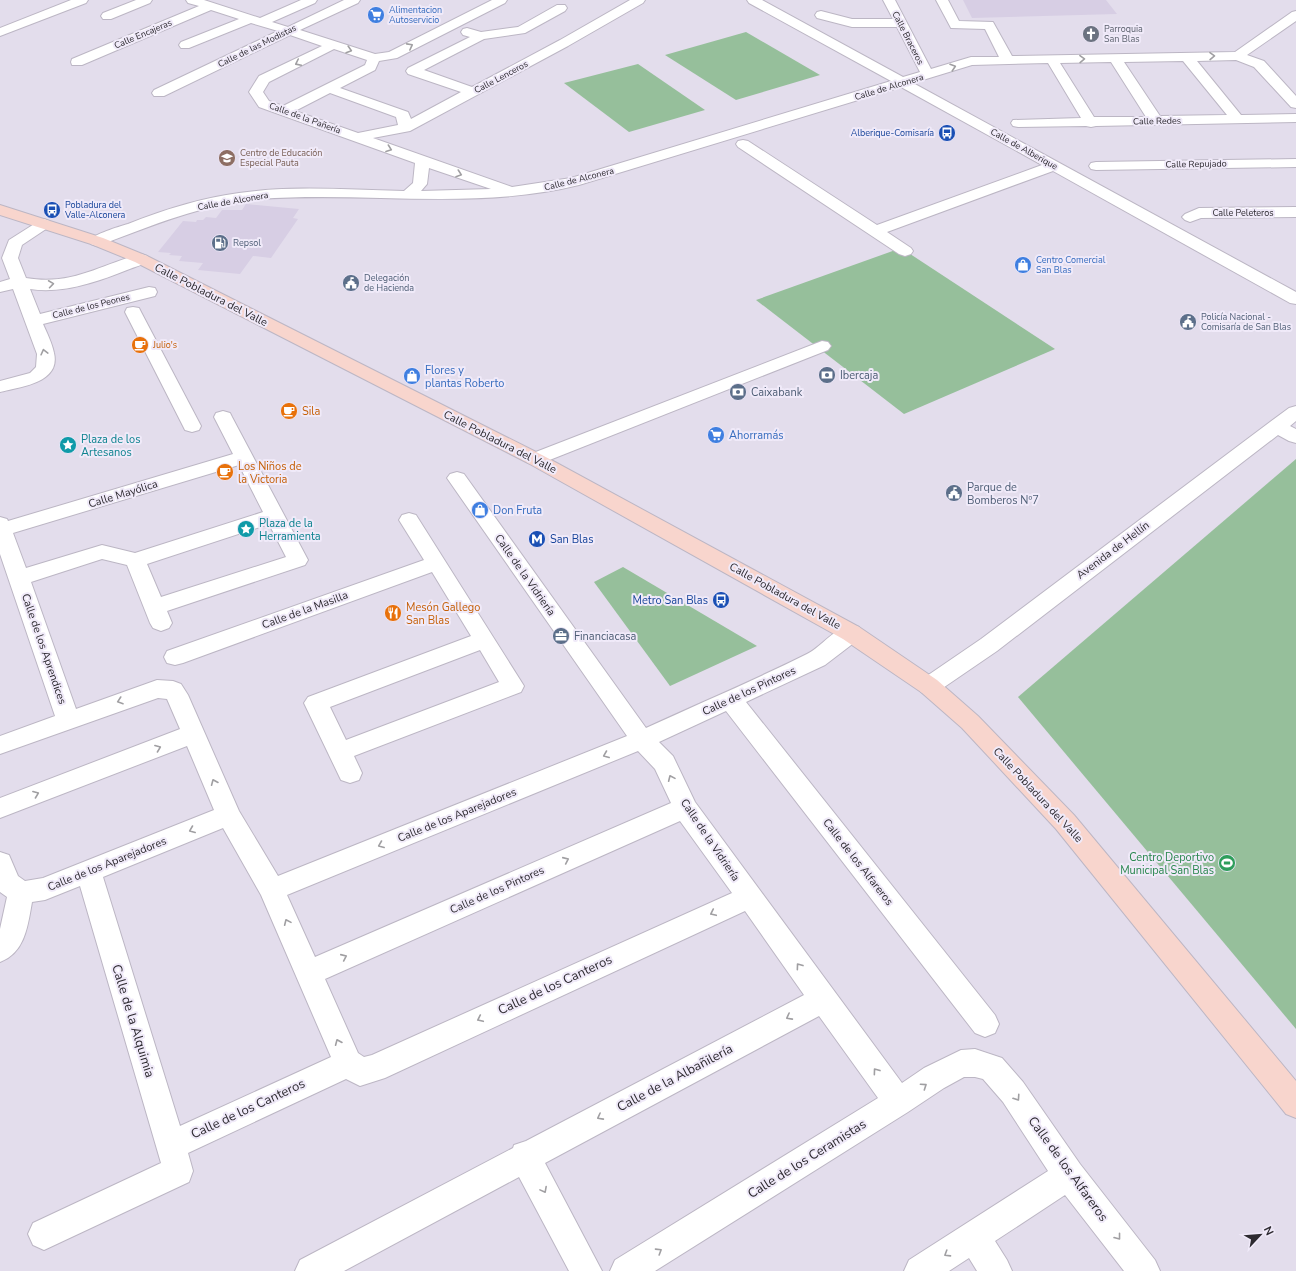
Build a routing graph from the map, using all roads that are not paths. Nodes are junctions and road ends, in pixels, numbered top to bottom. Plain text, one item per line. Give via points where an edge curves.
1 (82, 0) edge
2 (146, 0) edge
3 (192, 0) edge
4 (311, 0) edge
5 (354, 0) edge
6 (501, 0) edge
7 (639, 0) edge
8 (753, 0) edge
9 (889, 0) edge
10 (942, 0) edge
11 (236, 2) dead end
12 (215, 7) junction
13 (561, 8) dead end
14 (822, 15) dead end
15 (1296, 15) edge
16 (107, 16) dead end
17 (255, 20) junction
18 (901, 23) junction
19 (447, 26) junction
20 (288, 31) junction
21 (0, 32) edge
22 (481, 36) junction
23 (185, 45) dead end
24 (333, 45) junction
25 (1238, 56) junction
26 (1187, 57) junction
27 (374, 58) junction
28 (1115, 58) junction
29 (1052, 60) junction
30 (1008, 61) junction
31 (77, 62) dead end
32 (928, 75) junction
33 (902, 82) junction
34 (329, 88) junction
35 (473, 92) junction
36 (159, 93) dead end
37 (1296, 104) edge
38 (284, 111) junction
39 (1296, 118) edge
40 (1237, 119) junction
41 (1156, 121) junction
42 (1018, 123) dead end
43 (1091, 123) junction
44 (405, 128) junction
45 (358, 138) junction
46 (743, 144) dead end
47 (422, 161) junction
48 (1296, 163) edge
49 (1054, 166) junction
50 (1096, 166) dead end
51 (514, 192) junction
52 (408, 195) junction
53 (0, 210) edge
54 (1296, 212) edge
55 (1190, 217) dead end
56 (44, 224) junction
57 (876, 231) junction
58 (96, 241) junction
59 (905, 251) dead end
60 (5, 255) edge
61 (141, 259) junction
62 (19, 282) junction
63 (0, 287) edge
64 (149, 292) dead end
65 (1296, 299) edge
66 (133, 312) dead end
67 (33, 321) junction
68 (822, 346) dead end
69 (0, 387) edge
70 (1296, 412) edge
71 (223, 418) dead end
72 (192, 426) dead end
73 (1277, 426) junction
74 (1296, 437) edge
75 (244, 458) junction
76 (535, 459) junction
77 (457, 478) dead end
78 (275, 515) junction
79 (409, 520) dead end
80 (1, 527) edge
81 (135, 560) junction
82 (436, 563) junction
83 (19, 578) junction
84 (851, 633) junction
85 (485, 640) junction
86 (175, 657) dead end
87 (929, 686) junction
88 (731, 700) junction
89 (68, 719) junction
90 (193, 734) junction
91 (642, 740) junction
92 (0, 745) edge
93 (339, 752) junction
94 (350, 773) dead end
95 (0, 808) edge
96 (685, 808) junction
97 (228, 815) junction
98 (0, 863) edge
99 (89, 872) junction
100 (272, 890) junction
101 (21, 893) junction
102 (749, 897) junction
103 (0, 950) edge
104 (308, 973) junction
105 (824, 999) junction
106 (985, 1024) dead end
107 (354, 1068) junction
108 (992, 1068) joint
109 (898, 1102) junction
110 (1296, 1104) edge
111 (526, 1156) junction
112 (174, 1158) junction
113 (1069, 1175) junction
114 (44, 1234) dead end
115 (974, 1237) junction
116 (310, 1271) edge
117 (586, 1271) edge
118 (626, 1271) edge
119 (920, 1271) edge
120 (996, 1271) edge
121 (1144, 1271) edge

1 - 21 street
2 - 16 street
3 - 12 street
4 - 17 street, Calle de las Modistas
5 - 20 street, Calle de las Modistas
6 - 19 street
7 - 35 street, Calle Lenceros
8 - 33 street, Calle de Alberique
9 - 18 street, Calle Braceros
10 - 30 street via 955,25 989,25
11 - 12 street
12 - 17 street
12 - 31 street, Calle Encajeras
13 - 22 street via 521,30
14 - 18 street via 852,24
15 - 25 street
17 - 20 street
17 - 23 street
18 - 32 street, Calle Braceros
19 - 22 street
27 -> 19 street via 392,55
20 - 24 street
20 - 36 street, Calle de las Modistas
22 - 35 street via 413,71
24 -> 27 street
24 -> 38 street, Calle de la Pañería via 264,79 256,92 264,104
26 -> 25 street, Calle de Alconera
25 - 37 street, Calle de Alconera via 1259,64
26 - 28 street, Calle de Alconera
26 - 40 street
27 - 34 street via 370,67
29 -> 28 street, Calle de Alconera
28 - 41 street
29 - 30 street, Calle de Alconera
29 - 43 street
32 -> 30 street, Calle de Alconera via 972,61
32 - 33 street, Calle de Alconera
33 - 49 street, Calle de Alberique
33 - 51 street, Calle de Alconera via 574,182
34 - 38 street
34 - 44 street via 403,115
35 - 44 street, Calle Lenceros
38 - 45 street, Calle de la Pañería
39 - 40 street, Calle Redes
40 - 41 street, Calle Redes
41 - 43 street, Calle Redes
42 - 43 street, Calle Redes
44 - 45 street, Calle Lenceros
45 -> 47 street, Calle de la Pañería
46 - 57 street
47 -> 51 street, Calle de la Pañería
47 - 52 street via 420,184
48 - 50 street, Calle Repujado
49 - 57 street
49 - 65 street, Calle de Alberique
51 - 52 street, Calle de Alconera
52 - 58 street, Calle de Alconera via 258,195 192,208
53 - 56 street, Calle Pobladura del Valle
54 - 55 street, Calle Peleteros via 1199,213
56 - 58 street, Calle Pobladura del Valle
56 - 60 street via 15,243
57 - 59 street
58 - 61 street, Calle Pobladura del Valle
60 - 62 street
62 -> 61 street, Calle Pobladura del Valle via 43,285 73,281 106,273
61 - 76 street, Calle Pobladura del Valle
62 - 63 street
62 - 67 street
64 - 67 street, Calle de los Peones
66 - 72 street
69 -> 67 street via 36,377 45,368 46,354
68 - 76 street
70 - 73 street, Avenida de Hellín
71 - 75 street
73 - 74 street
73 - 87 street, Avenida de Hellín via 989,645
75 - 78 street
75 - 80 street, Calle Mayólica
76 - 84 street, Calle Pobladura del Valle
77 - 91 street, Calle de la Vidriería
78 - 81 street
78 - 81 street via 298,560 158,615
79 - 82 street
80 - 83 street, Calle de los Aprendices
81 - 83 street via 102,552
82 - 85 street
82 - 86 street, Calle de la Masilla
83 - 89 street, Calle de los Aprendices
84 - 87 street, Calle Pobladura del Valle
84 - 88 street, Calle de los Pintores via 817,659
85 - 93 street via 316,703
85 - 93 street via 513,686
87 - 110 street, Calle Pobladura del Valle via 970,722 1065,822
88 - 91 street, Calle de los Pintores
88 - 106 street, Calle de los Alfareros
90 -> 89 street via 173,690 157,689
89 - 92 street
95 -> 90 street
97 -> 90 street
96 -> 91 street, Calle de la Vidriería via 665,763
91 -> 100 street, Calle de los Aparejadores
93 - 94 street
96 - 102 street, Calle de la Vidriería
104 -> 96 street, Calle de los Pintores
97 -> 99 street, Calle de los Aparejadores
97 - 100 street
98 - 101 street via 7,883
99 - 101 street, Calle de los Aparejadores via 45,889
99 - 112 street, Calle de la Alquimia
104 -> 100 street
101 - 103 street via 14,931
105 -> 102 street, Calle de la Vidriería
102 -> 107 street, Calle de los Canteros via 375,1068
107 -> 104 street
109 -> 105 street, Calle de la Vidriería
105 -> 111 street, Calle de la Albañilería
107 - 112 street, Calle de los Canteros
109 -> 108 street, Calle de los Ceramistas via 961,1064 975,1063
108 -> 113 street, Calle de los Alfareros via 1014,1092
118 -> 109 street, Calle de los Ceramistas
111 - 116 street, Calle de la Albañilería
111 -> 117 street
112 - 114 street, Calle de los Canteros
113 - 115 street
113 -> 121 street, Calle de los Alfareros
115 -> 119 street
115 - 120 street

